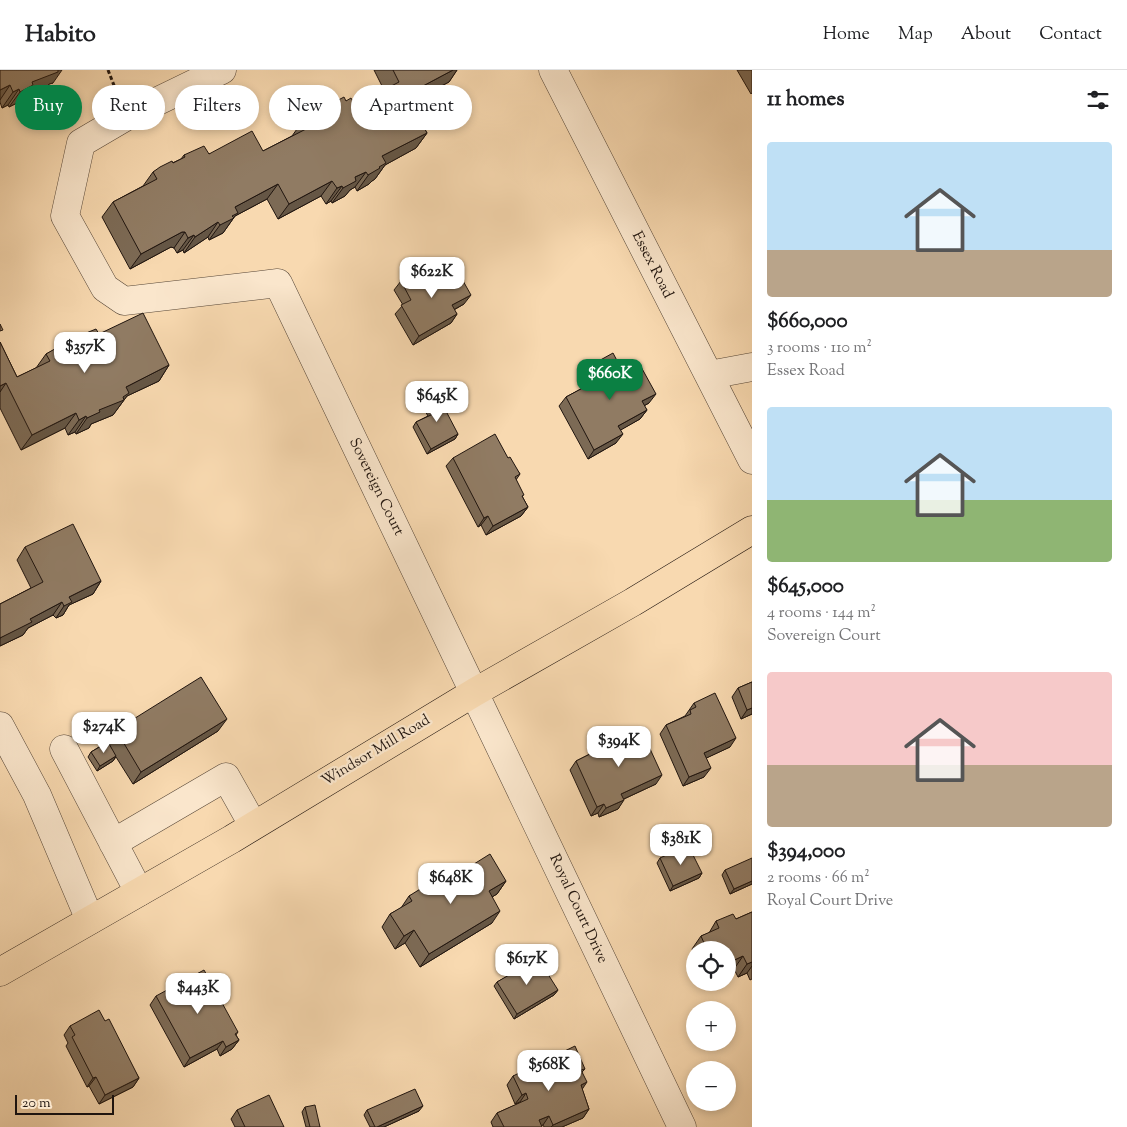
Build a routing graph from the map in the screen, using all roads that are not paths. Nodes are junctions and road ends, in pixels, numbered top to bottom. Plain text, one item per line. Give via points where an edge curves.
1 (222, 70) edge
2 (553, 70) edge
3 (752, 367) edge
4 (708, 375) junction
5 (752, 460) edge
6 (752, 530) edge
7 (475, 692) junction
8 (0, 726) edge
9 (64, 749) dead end
10 (253, 825) junction
11 (113, 844) junction
12 (139, 892) junction
13 (90, 920) junction
14 (0, 972) edge
15 (682, 1127) edge

1 - 7 street, Sovereign Court via 127,116 81,143 65,216 105,288 124,300 278,283
2 - 4 street, Essex Road
3 - 4 street
4 - 5 street, Essex Road
6 - 7 main road, Windsor Mill Road
7 - 10 main road, Windsor Mill Road
7 - 15 street, Royal Court Drive
8 - 13 street via 37,795
9 - 11 street
10 - 11 street via 226,777
10 - 12 main road, Windsor Mill Road
11 - 12 street
12 - 13 main road, Windsor Mill Road
13 - 14 main road, Windsor Mill Road

